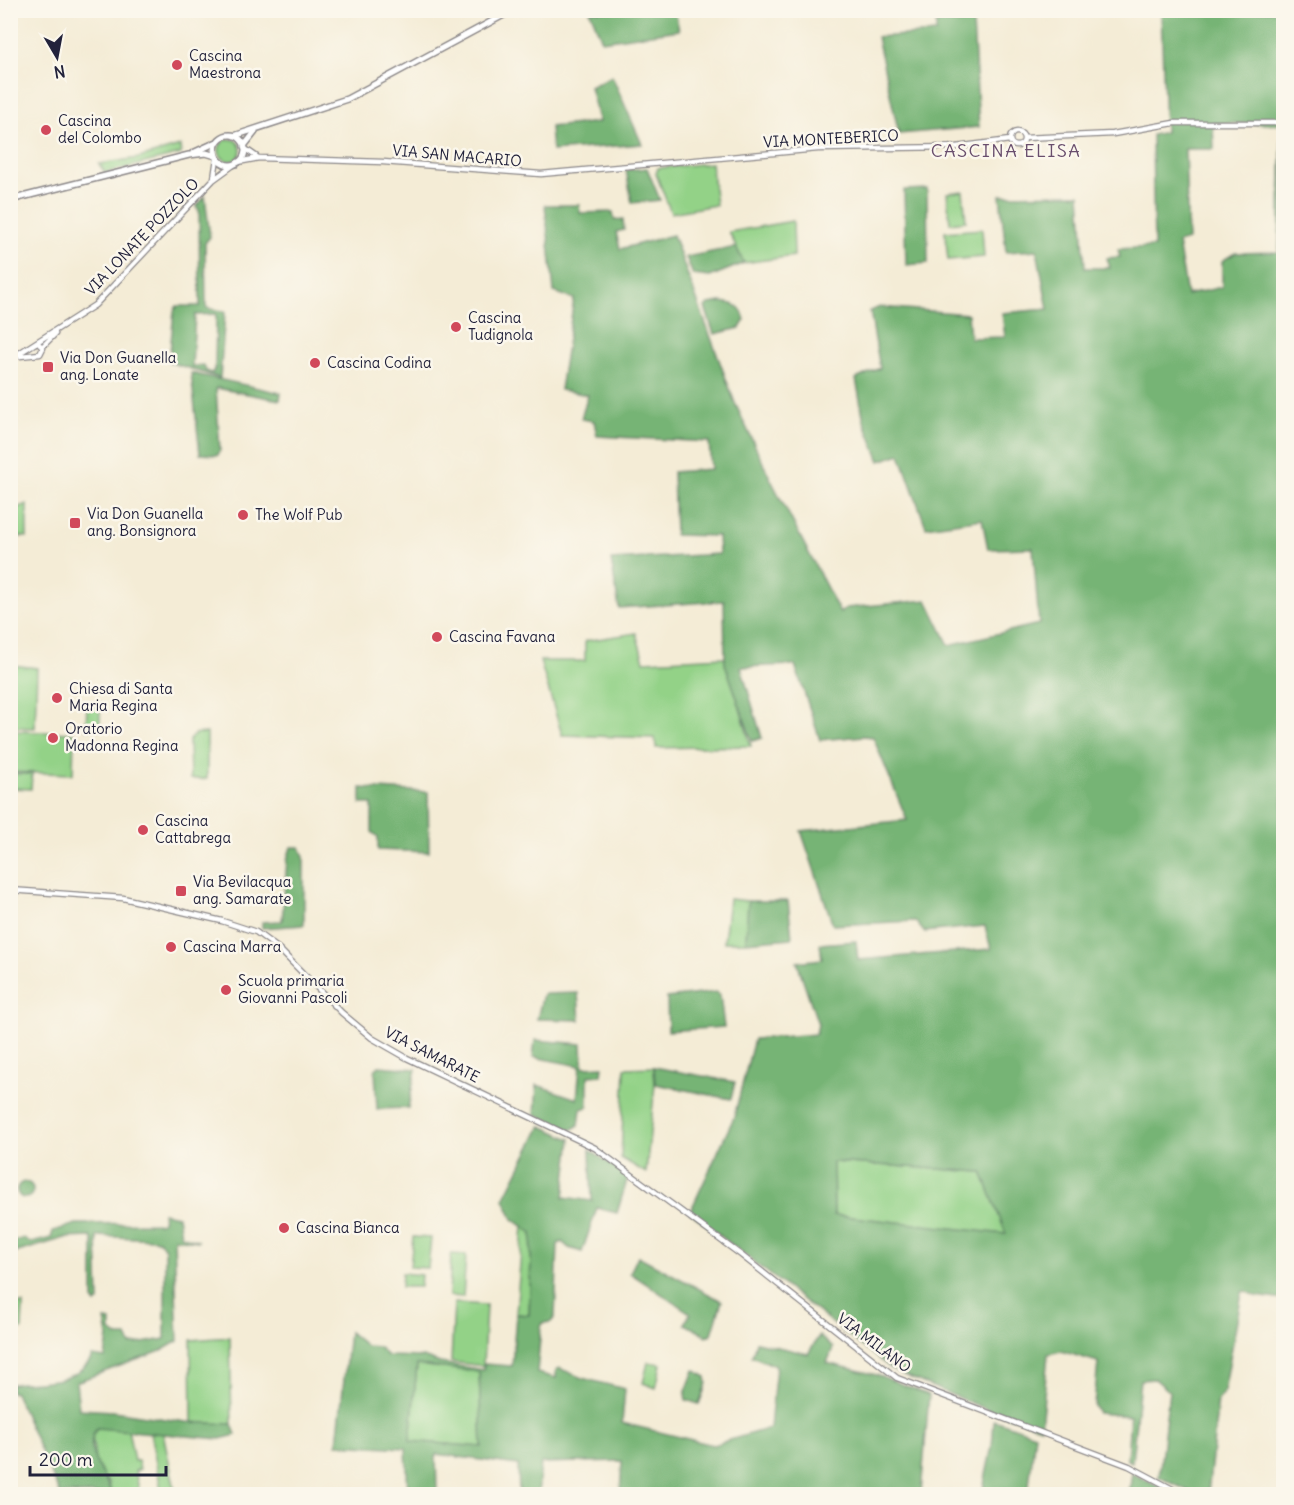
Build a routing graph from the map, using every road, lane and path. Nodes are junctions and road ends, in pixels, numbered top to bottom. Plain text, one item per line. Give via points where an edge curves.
1 (513, 10) edge
2 (1284, 123) edge
3 (262, 127) junction
4 (234, 136) junction
5 (1024, 138) junction
6 (1010, 140) junction
7 (217, 142) junction
8 (244, 147) junction
9 (189, 155) junction
10 (217, 157) junction
11 (259, 158) junction
12 (237, 163) junction
13 (652, 165) joint
14 (213, 180) junction
15 (10, 200) edge
16 (59, 330) junction
17 (37, 342) junction
18 (42, 346) junction
19 (30, 347) junction
20 (35, 355) junction
21 (17, 356) junction
22 (10, 359) edge
23 (10, 890) edge
24 (589, 1145) joint
25 (1182, 1494) edge

1 - 3 main road via 347,99
2 - 5 street via 1174,123 1113,134
3 - 4 main road
3 - 8 main road
4 - 7 main road
4 - 8 main road
5 - 6 street via 1018,146
5 - 6 street via 1014,132
6 - 13 street, VIA MONTEBERICO via 956,147 818,149
7 - 9 main road
7 - 10 main road
8 - 11 street
8 - 12 main road
9 - 10 main road via 206,153
9 - 15 main road
10 - 12 main road via 223,163
10 - 14 street
11 - 12 street, VIA SAN MACARIO
11 - 13 street, VIA SAN MACARIO via 383,162 523,175
12 - 14 street, VIA LONATE POZZOLO
14 - 16 street, VIA LONATE POZZOLO via 105,296
16 - 17 street
16 - 18 street
17 - 18 street
17 - 19 street
18 - 20 street via 41,354
19 - 20 street
19 - 21 street
20 - 21 street
21 - 22 street
23 - 24 street, VIA SAMARATE via 123,898 256,932 279,949 349,1019 385,1046
24 - 25 street, VIA MILANO via 741,1255 897,1378 1135,1469

